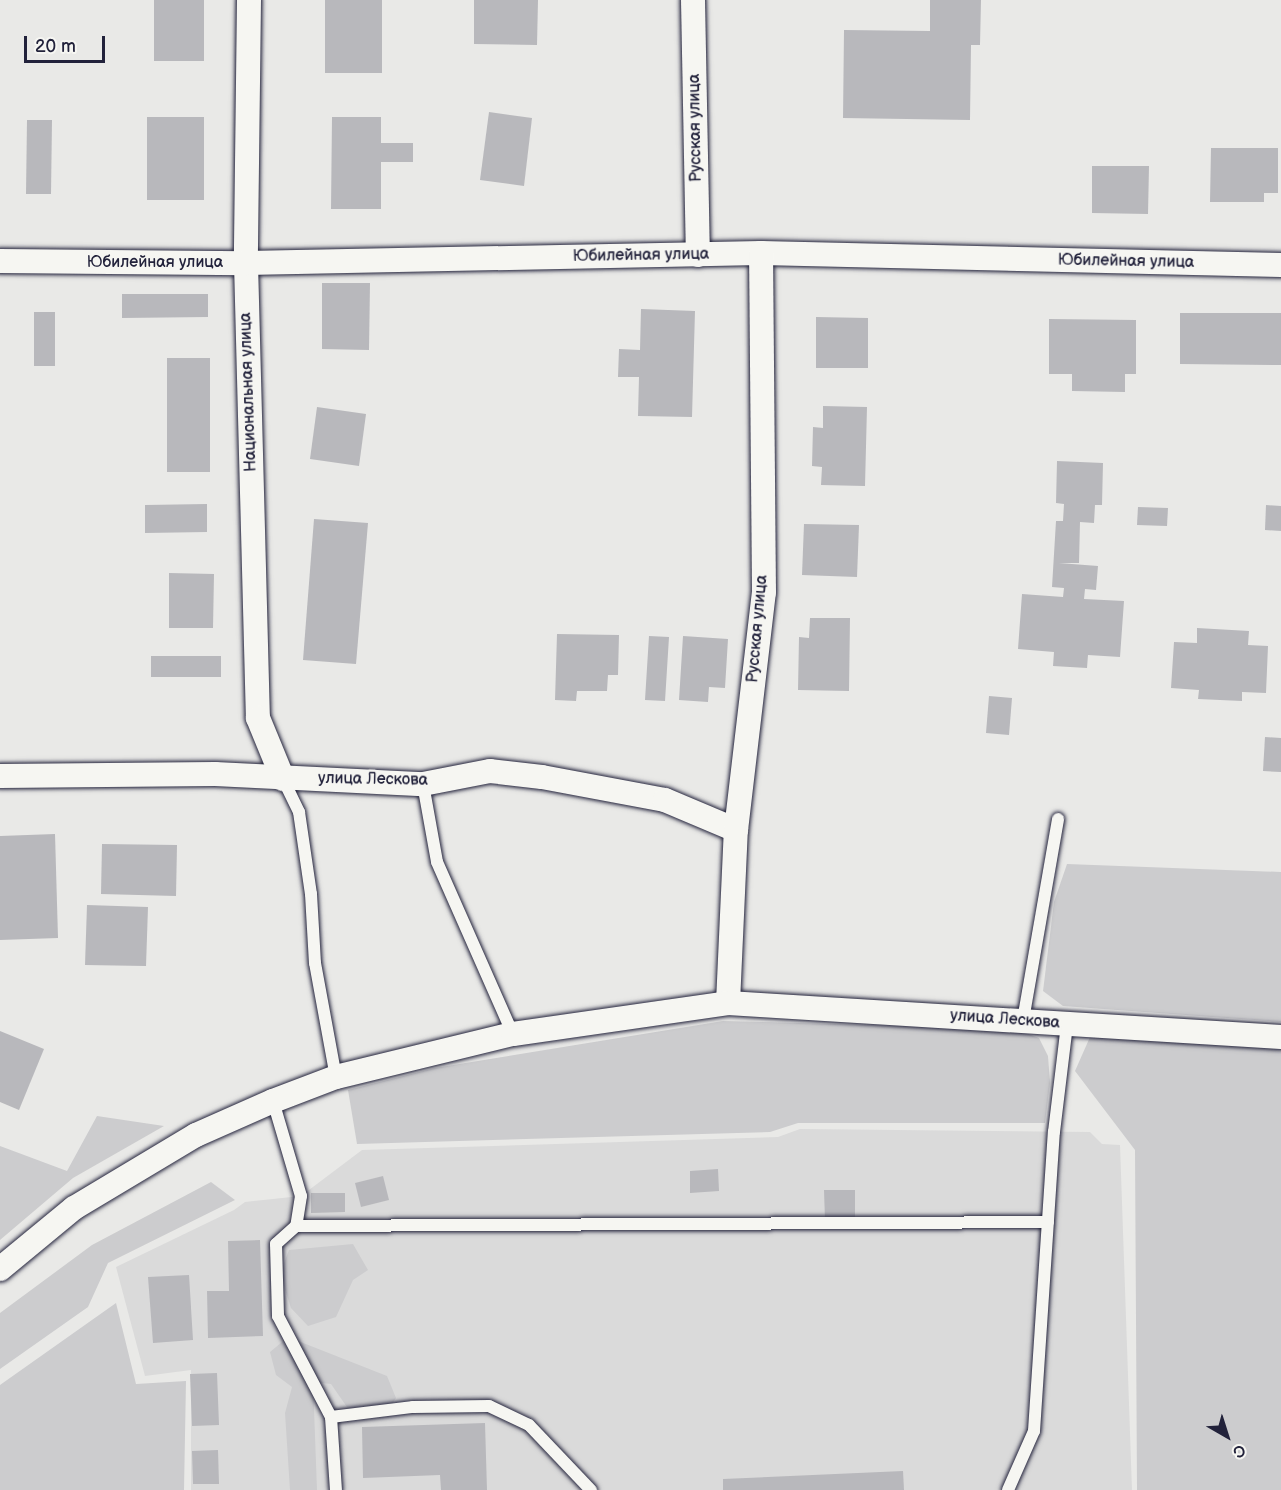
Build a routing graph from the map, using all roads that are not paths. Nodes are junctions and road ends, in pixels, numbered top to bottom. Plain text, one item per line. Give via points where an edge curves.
1 (249, 0) edge
2 (693, 0) edge
3 (761, 253) junction
4 (698, 255) junction
5 (0, 261) edge
6 (246, 263) junction
7 (1281, 265) edge
8 (0, 776) edge
9 (283, 779) junction
10 (423, 783) junction
11 (1058, 819) dead end
12 (736, 830) junction
13 (728, 1003) junction
14 (1023, 1020) junction
15 (1067, 1024) junction
16 (513, 1034) junction
17 (1281, 1037) edge
18 (336, 1077) junction
19 (273, 1101) junction
20 (1048, 1222) junction
21 (296, 1226) junction
22 (0, 1269) edge
23 (331, 1417) junction
24 (336, 1490) edge
25 (591, 1490) edge
26 (1008, 1490) edge

1 - 6 street, Национальная улица
2 - 4 street, Русская улица
3 - 4 street, Юбилейная улица
3 - 7 street, Юбилейная улица
3 - 12 street, Русская улица via 764,592
4 - 6 street, Юбилейная улица
5 - 6 street, Юбилейная улица
6 - 9 street, Национальная улица via 258,718
8 - 9 street, улица Лескова via 192,774
9 - 10 street, улица Лескова
9 - 18 lane via 299,812 311,894 315,963
10 - 12 street, улица Лескова via 490,771 542,777 665,800
10 - 16 lane via 437,862
11 - 14 lane
12 - 13 street, Русская улица
13 - 14 street, улица Лескова
13 - 16 street, улица Лескова
14 - 15 street, улица Лескова
15 - 17 street, улица Лескова
15 - 20 lane
16 - 18 street, улица Лескова
18 - 19 street, улица Лескова
19 - 21 lane via 301,1196
19 - 22 street, улица Лескова via 196,1135 74,1208
20 - 21 lane
20 - 26 lane via 1034,1431
21 - 23 lane via 276,1244 278,1316
23 - 24 lane
23 - 25 lane via 413,1407 489,1407 529,1425

